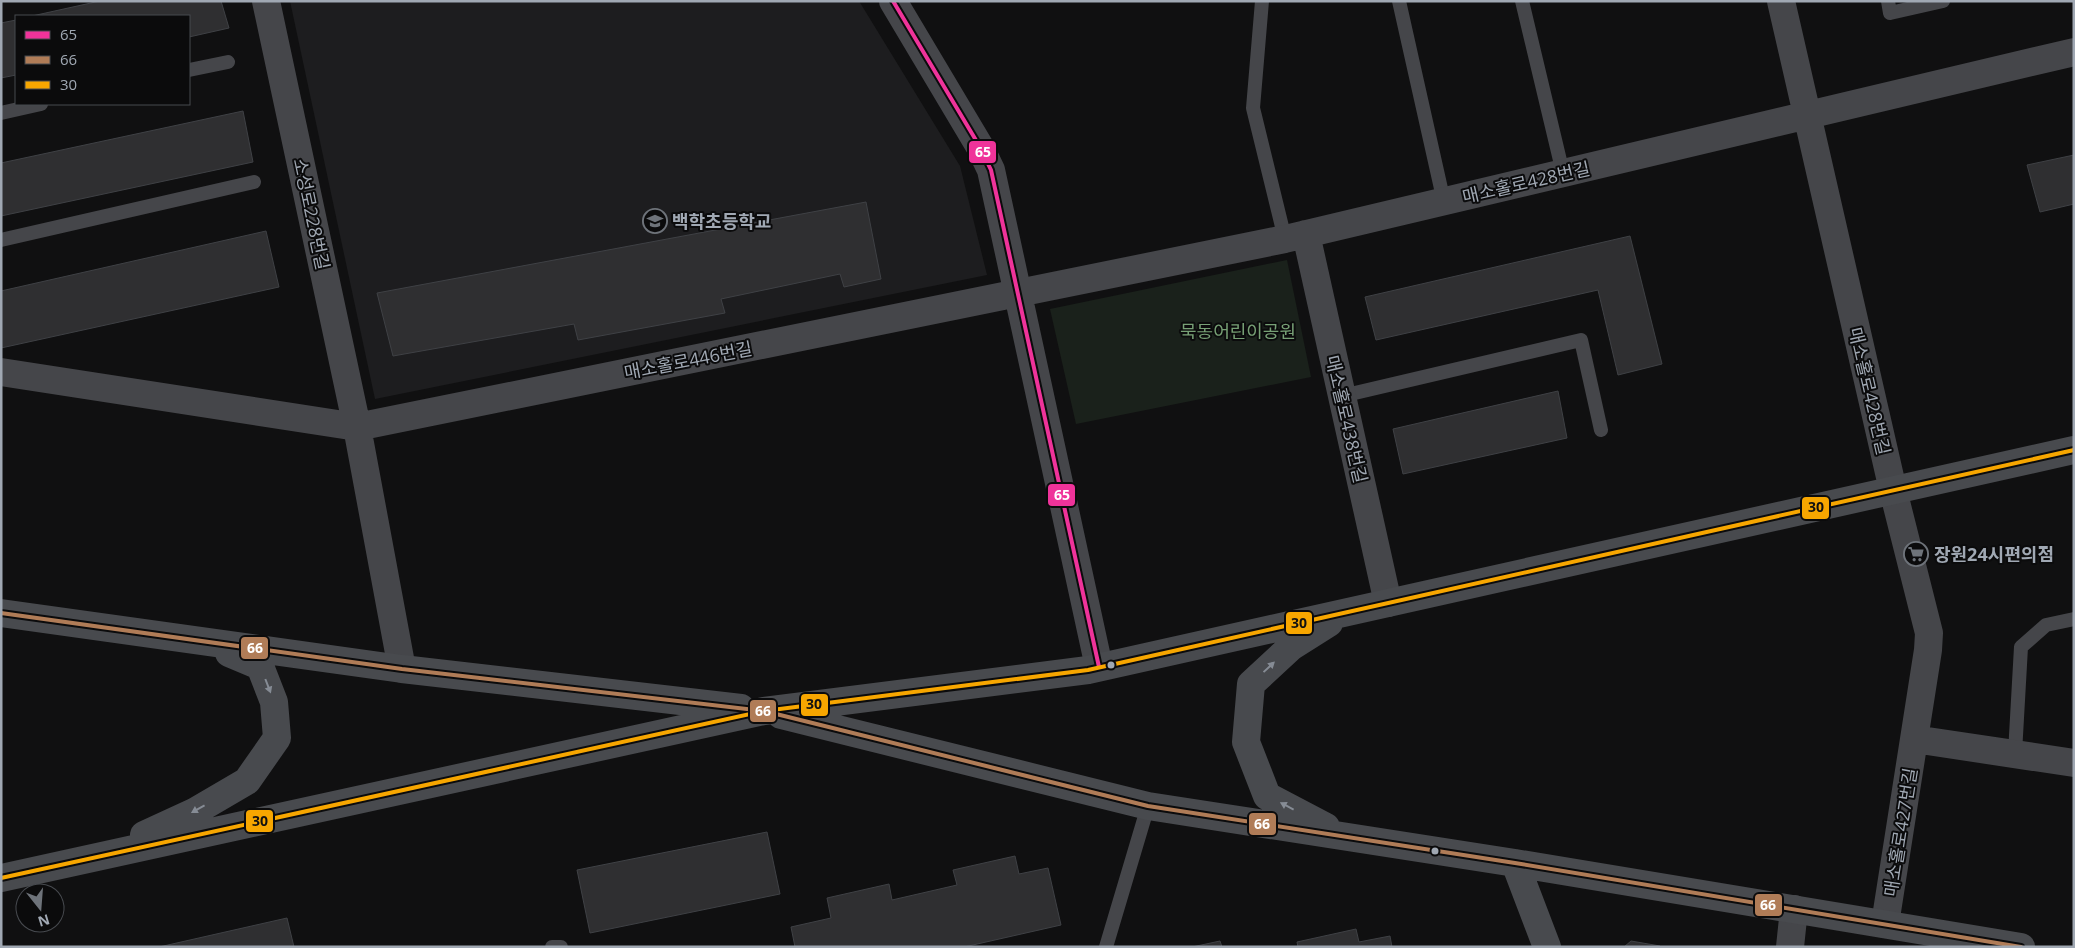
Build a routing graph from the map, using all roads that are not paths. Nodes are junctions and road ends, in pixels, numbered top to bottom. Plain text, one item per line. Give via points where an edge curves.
1 (266, 1) edge
2 (893, 1) edge
3 (1262, 1) edge
4 (1398, 1) edge
5 (1522, 1) edge
6 (1781, 1) edge
7 (1888, 1) edge
8 (1942, 1) edge
9 (2074, 52) edge
10 (228, 62) dead end
11 (190, 70) edge
12 (37, 105) edge
13 (1, 113) edge
14 (1808, 115) junction
15 (1563, 173) junction
16 (254, 182) dead end
17 (1444, 202) junction
18 (1296, 237) junction
19 (1, 240) edge
20 (1019, 293) junction
21 (1, 372) edge
22 (1342, 396) junction
23 (357, 427) junction
24 (1601, 430) dead end
25 (2074, 450) edge
26 (1893, 490) junction
27 (1388, 603) junction
28 (1, 613) edge
29 (1343, 613) junction
30 (2074, 619) edge
31 (203, 641) junction
32 (1099, 667) junction
33 (402, 669) junction
34 (764, 711) junction
35 (1914, 740) junction
36 (2015, 753) junction
37 (2074, 763) edge
38 (1148, 806) junction
39 (1345, 837) junction
40 (96, 857) junction
41 (1515, 863) junction
42 (1, 878) edge
43 (1794, 909) junction
44 (1885, 924) junction
45 (552, 947) edge
46 (561, 947) edge
47 (1106, 947) edge
48 (1547, 947) edge
49 (1790, 947) edge
50 (2021, 947) edge

1 - 23 street, 소성로228번길
2 - 20 street via 991,170
3 - 18 lane, 매소홀로438번길 via 1253,108
4 - 17 lane, 매소홀로428번길
5 - 15 lane
6 - 14 street, 매소홀로428번길
7 - 8 lane via 1890,13
9 - 14 street
10 - 11 lane
12 - 13 lane
14 - 15 street, 매소홀로428번길
14 - 26 street, 매소홀로428번길
15 - 17 street, 매소홀로428번길
16 - 19 lane
17 - 18 street, 매소홀로446번길
18 - 20 street, 매소홀로446번길
18 - 22 street, 매소홀로438번길
20 - 23 street, 매소홀로446번길
20 - 32 street
21 - 23 street
22 - 24 lane via 1581,340
22 - 27 street, 매소홀로438번길
23 - 33 street, 소성로228번길
25 - 26 main road
26 - 27 main road
26 - 35 street, 매소홀로427번길 via 1929,633
27 - 29 main road
28 - 31 main road
29 - 32 main road
39 -> 29 main road via 1267,796 1246,742 1251,684 1291,647
30 - 36 lane via 2046,626 2021,647
31 - 33 main road
31 -> 40 main road via 260,666 274,702 277,738 247,780 194,812
32 - 34 main road
33 - 34 main road
34 - 38 main road
34 - 40 main road
35 - 36 street
35 - 44 street, 매소홀로427번길
36 - 37 street
38 - 39 main road
38 - 47 lane
39 - 41 main road
40 - 42 main road
41 - 43 main road
41 - 48 main road
43 - 44 main road
43 - 49 street
44 - 50 main road
45 - 46 lane

